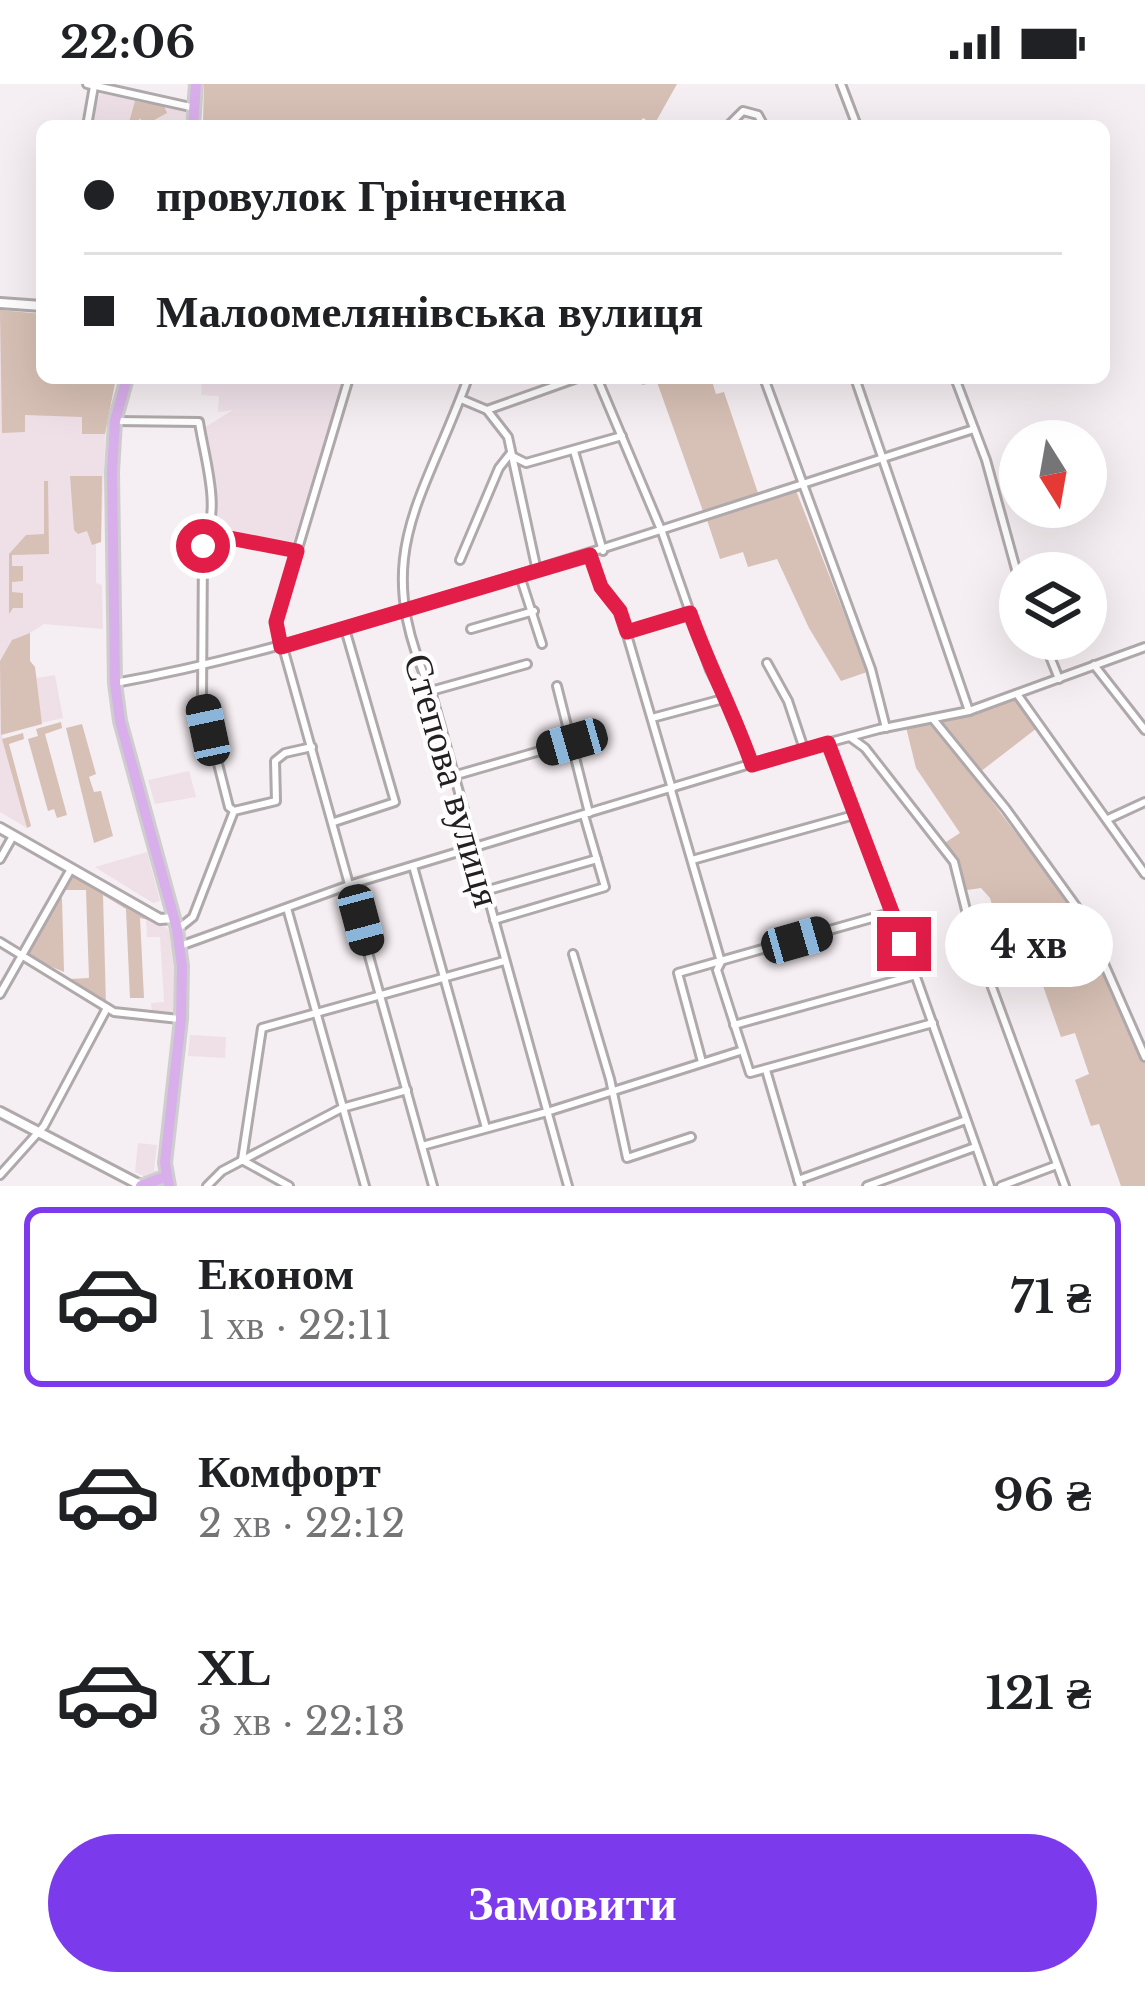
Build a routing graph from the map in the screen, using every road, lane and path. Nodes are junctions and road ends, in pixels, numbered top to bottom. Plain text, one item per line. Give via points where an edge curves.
1 (196, 84) edge
2 (841, 84) edge
3 (91, 85) edge
4 (195, 108) junction
5 (88, 120) edge
6 (195, 120) edge
7 (734, 120) edge
8 (761, 120) edge
9 (855, 120) edge
10 (0, 303) edge
11 (36, 306) edge
12 (125, 384) edge
13 (348, 384) edge
14 (466, 384) edge
15 (560, 384) edge
16 (600, 384) edge
17 (766, 384) edge
18 (857, 384) edge
19 (957, 384) edge
20 (460, 399) junction
21 (487, 410) junction
22 (115, 421) junction
23 (974, 429) junction
24 (622, 436) junction
25 (574, 450) junction
26 (510, 454) junction
27 (881, 458) junction
28 (800, 482) junction
29 (662, 532) junction
30 (209, 534) junction
31 (297, 551) junction
32 (603, 551) junction
33 (1011, 552) edge
34 (590, 555) junction
35 (460, 560) dead end
36 (537, 571) junction
37 (520, 576) junction
38 (404, 610) junction
39 (534, 611) junction
40 (690, 613) junction
41 (345, 628) junction
42 (471, 629) dead end
43 (627, 632) junction
44 (542, 644) dead end
45 (1145, 646) edge
46 (281, 647) junction
47 (1051, 660) edge
48 (766, 663) dead end
49 (526, 664) dead end
50 (1094, 665) junction
51 (200, 668) junction
52 (1059, 679) junction
53 (115, 682) junction
54 (557, 686) dead end
55 (431, 692) junction
56 (1017, 694) junction
57 (723, 699) junction
58 (969, 712) junction
59 (652, 718) junction
60 (933, 719) junction
61 (882, 728) junction
62 (1145, 730) edge
63 (850, 737) junction
64 (572, 742) junction
65 (828, 743) junction
66 (312, 747) junction
67 (804, 748) junction
68 (752, 765) junction
69 (453, 776) junction
70 (671, 790) junction
71 (1145, 802) edge
72 (234, 812) junction
73 (587, 814) junction
74 (854, 815) junction
75 (1108, 819) junction
76 (334, 822) junction
77 (0, 828) edge
78 (13, 835) junction
79 (472, 850) junction
80 (0, 859) edge
81 (597, 859) junction
82 (692, 860) junction
83 (412, 866) junction
84 (71, 868) junction
85 (1145, 874) edge
86 (352, 884) junction
87 (484, 891) junction
88 (286, 908) junction
89 (893, 912) junction
90 (494, 920) junction
91 (176, 923) junction
92 (0, 942) edge
93 (180, 946) junction
94 (23, 954) junction
95 (573, 954) dead end
96 (504, 961) junction
97 (721, 962) junction
98 (916, 975) junction
99 (444, 978) junction
100 (0, 994) edge
101 (380, 994) junction
102 (107, 1007) junction
103 (316, 1012) junction
104 (181, 1019) junction
105 (933, 1023) junction
106 (733, 1025) junction
107 (742, 1050) junction
108 (1145, 1057) edge
109 (703, 1062) junction
110 (766, 1070) junction
111 (407, 1090) junction
112 (610, 1090) junction
113 (342, 1108) junction
114 (0, 1112) edge
115 (548, 1112) junction
116 (966, 1120) junction
117 (486, 1128) junction
118 (36, 1131) junction
119 (691, 1137) dead end
120 (422, 1146) junction
121 (975, 1147) junction
122 (242, 1160) junction
123 (1057, 1165) junction
124 (0, 1174) edge
125 (168, 1181) edge
126 (799, 1183) edge
127 (142, 1186) edge
128 (206, 1186) edge
129 (289, 1186) edge
130 (365, 1186) edge
131 (433, 1186) edge
132 (568, 1186) edge
133 (867, 1186) edge
134 (990, 1186) edge
135 (1001, 1186) edge
136 (1064, 1186) edge

1 - 4 main road
2 - 9 street
3 - 4 street
3 - 5 street
4 - 6 main road
7 - 8 street via 742,111
10 - 11 street
12 - 22 main road
13 - 31 street
14 - 20 street, Степова вулиця
15 - 21 street
16 - 24 street
17 - 28 street
18 - 27 street
19 - 23 street
20 - 21 street
20 - 38 street, Степова вулиця via 405,541
21 - 26 street via 508,437
22 - 30 street via 199,422
22 - 53 main road
23 - 27 street
23 - 33 street
24 - 25 street
24 - 29 street
25 - 26 street via 526,463
25 - 32 street
26 - 35 street
26 - 36 street
27 - 28 street
27 - 58 street
28 - 29 street
28 - 61 street via 871,669
29 - 32 street
29 - 40 street
30 - 31 street
30 - 51 street
31 - 46 street via 276,622
32 - 34 street
34 - 36 street
34 - 43 street
36 - 37 street
37 - 38 street
37 - 39 street
38 - 41 street
38 - 55 street, Степова вулиця
39 - 42 street
39 - 44 street
40 - 43 street
40 - 57 street
41 - 46 street
41 - 76 street via 394,802
43 - 59 street
45 - 50 street
46 - 51 street
46 - 66 street
47 - 52 street
48 - 67 street
49 - 55 street
50 - 52 street
50 - 62 street
51 - 53 street
51 - 72 street via 208,730
52 - 56 street
53 - 91 main road
54 - 64 street
55 - 69 street, Степова вулиця
56 - 58 street
56 - 75 street
57 - 59 street
57 - 68 street
58 - 60 street
59 - 70 street
60 - 61 street
60 - 108 street via 1083,916
61 - 63 street
63 - 65 street
63 - 123 street via 954,862
64 - 69 street
64 - 73 street
65 - 67 street
65 - 74 street
66 - 72 street via 275,761 276,801
66 - 76 street
67 - 68 street
68 - 70 street
69 - 79 street, Степова вулиця
70 - 73 street
70 - 82 street
71 - 75 street
72 - 91 street via 193,917
73 - 79 street
73 - 81 street
74 - 82 street
74 - 89 street
75 - 85 street
76 - 86 street
77 - 78 street
78 - 80 street
78 - 84 street
79 - 83 street
79 - 87 street, Степова вулиця
81 - 87 street
81 - 90 street via 605,887
82 - 97 street
83 - 86 street
83 - 99 street
84 - 91 street
84 - 94 street
86 - 88 street
86 - 101 street
87 - 90 street, Степова вулиця
88 - 93 street
88 - 103 street
89 - 97 street
89 - 98 street
90 - 96 street, Степова вулиця
91 - 93 main road
92 - 94 street
93 - 104 main road
94 - 100 street
94 - 102 street
95 - 112 street
96 - 99 street
96 - 115 street, Степова вулиця
97 - 106 street
97 - 109 street via 678,973
98 - 105 street
98 - 106 street
99 - 101 street
99 - 117 street
101 - 103 street
101 - 111 street
102 - 104 street
102 - 118 street
103 - 113 street
103 - 122 street via 262,1028
104 - 125 main road
105 - 110 street
105 - 116 street
106 - 107 street
107 - 109 street
107 - 110 street via 750,1072
109 - 112 street
110 - 126 street
111 - 113 street
111 - 120 street
112 - 115 street
112 - 119 street via 627,1158
113 - 122 street
113 - 130 street
114 - 118 street
115 - 117 street
115 - 132 street, Степова вулиця
116 - 121 street
116 - 126 street
117 - 120 street
118 - 124 street
118 - 127 street
120 - 131 street
121 - 133 street
121 - 134 street
122 - 128 street
122 - 129 street
123 - 135 street
123 - 136 street
125 - 127 main road

